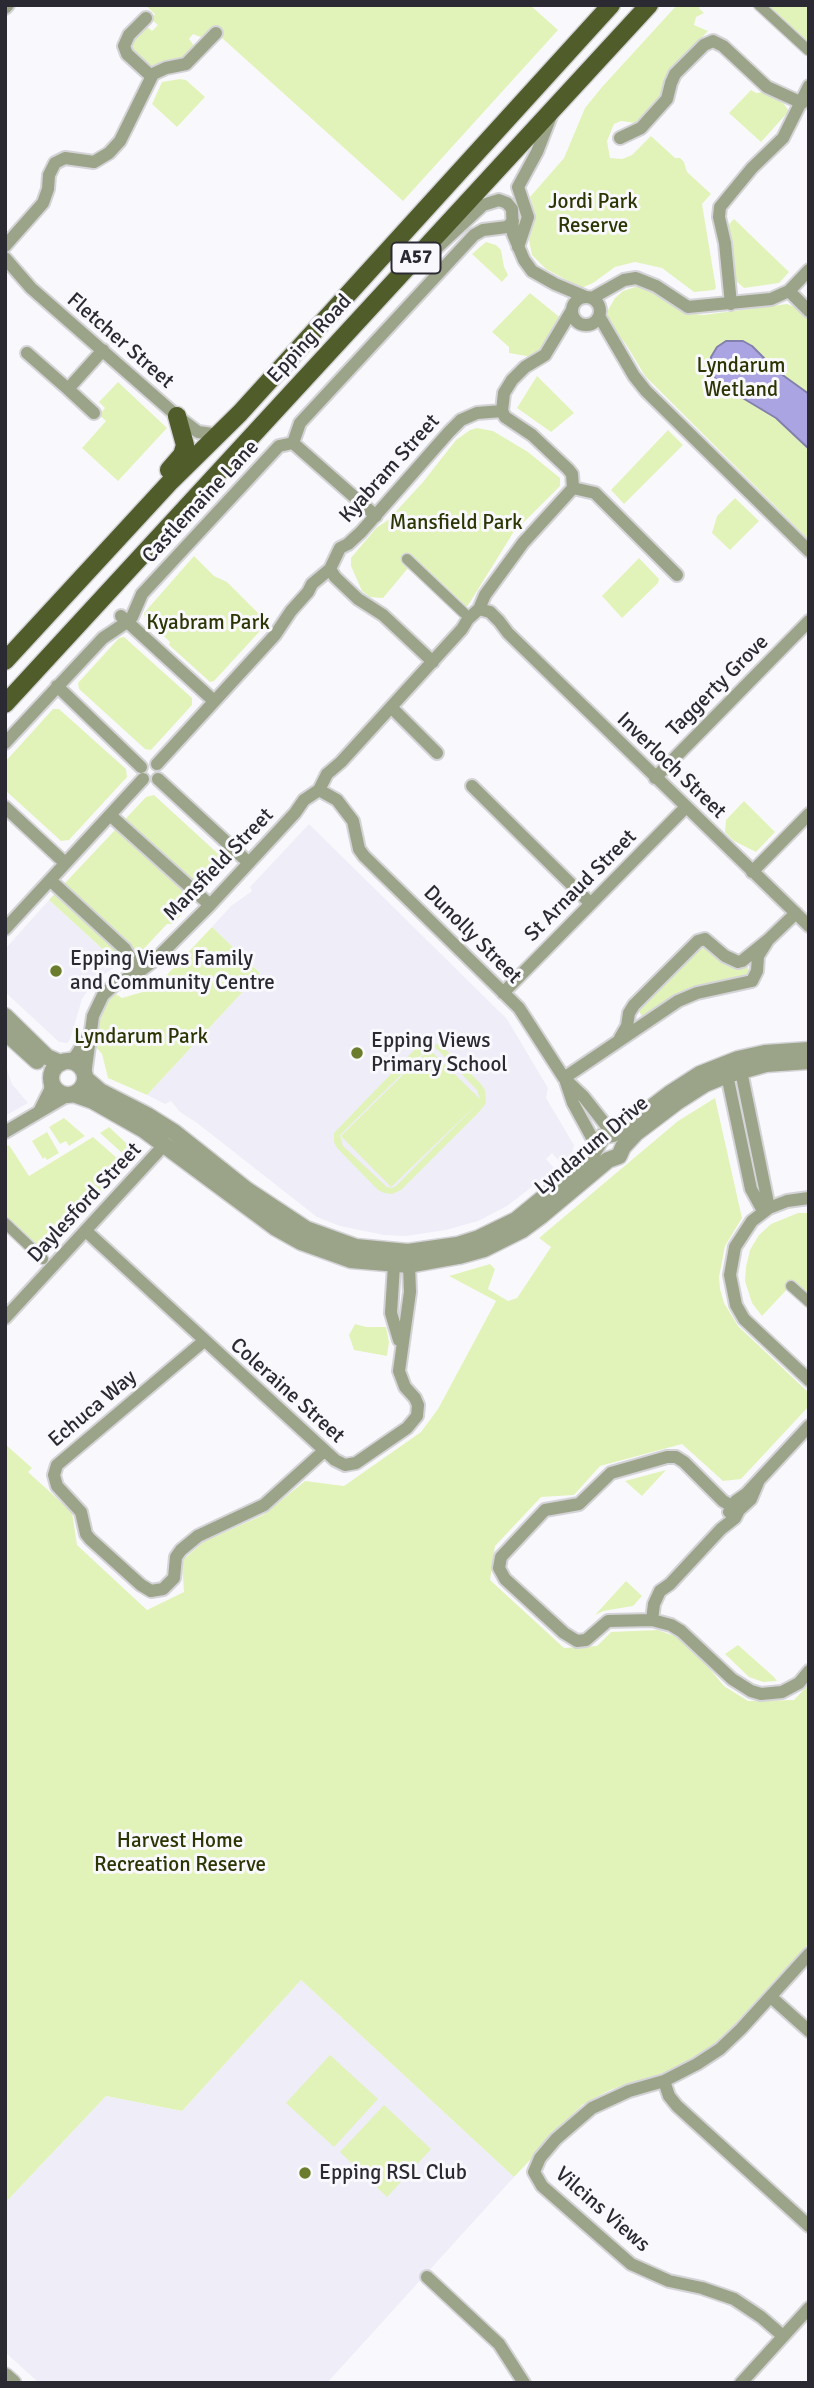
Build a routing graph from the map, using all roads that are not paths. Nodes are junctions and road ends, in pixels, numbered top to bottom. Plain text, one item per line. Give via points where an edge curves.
1 (611, 5) edge
2 (649, 5) edge
3 (759, 5) edge
4 (146, 18) dead end
5 (216, 33) dead end
6 (808, 50) edge
7 (151, 76) junction
8 (809, 86) edge
9 (802, 103) junction
10 (553, 109) junction
11 (620, 138) dead end
12 (513, 220) junction
13 (490, 231) junction
14 (5, 246) edge
15 (518, 247) junction
16 (5, 258) edge
17 (809, 270) edge
18 (555, 284) junction
19 (615, 286) junction
20 (789, 291) junction
21 (589, 297) junction
22 (731, 304) junction
23 (572, 308) junction
24 (370, 309) junction
25 (809, 311) edge
26 (600, 313) junction
27 (586, 325) junction
28 (555, 341) junction
29 (615, 343) junction
30 (103, 350) junction
31 (27, 353) dead end
32 (68, 389) junction
33 (502, 411) junction
34 (94, 413) dead end
35 (177, 416) junction
36 (220, 435) junction
37 (293, 443) junction
38 (573, 488) junction
39 (376, 516) junction
40 (809, 551) edge
41 (100, 558) junction
42 (407, 559) dead end
43 (335, 572) junction
44 (677, 575) dead end
45 (464, 613) dead end
46 (485, 613) junction
47 (124, 619) junction
48 (809, 621) edge
49 (5, 661) edge
50 (433, 662) junction
51 (57, 686) junction
52 (214, 701) junction
53 (5, 704) edge
54 (391, 707) junction
55 (5, 743) edge
56 (437, 753) dead end
57 (147, 768) junction
58 (655, 778) junction
59 (472, 786) dead end
60 (323, 794) junction
61 (5, 807) edge
62 (686, 807) junction
63 (809, 814) edge
64 (110, 815) junction
65 (65, 863) junction
66 (249, 863) junction
67 (752, 872) junction
68 (50, 880) junction
69 (590, 903) junction
70 (210, 905) junction
71 (796, 913) junction
72 (809, 926) edge
73 (5, 929) edge
74 (768, 940) junction
75 (741, 961) junction
76 (139, 972) junction
77 (755, 977) junction
78 (503, 993) junction
79 (634, 1005) junction
80 (5, 1016) edge
81 (650, 1021) junction
82 (5, 1032) edge
83 (90, 1032) junction
84 (616, 1044) junction
85 (809, 1050) edge
86 (809, 1061) edge
87 (733, 1067) junction
88 (58, 1069) junction
89 (85, 1077) junction
90 (564, 1078) junction
91 (71, 1094) junction
92 (39, 1111) junction
93 (5, 1132) edge
94 (618, 1140) junction
95 (165, 1144) junction
96 (602, 1153) junction
97 (809, 1198) edge
98 (766, 1209) junction
99 (5, 1223) edge
100 (86, 1231) junction
101 (43, 1259) dead end
102 (402, 1259) junction
103 (791, 1286) dead end
104 (809, 1302) edge
105 (5, 1318) edge
106 (204, 1341) junction
107 (401, 1347) junction
108 (809, 1380) edge
109 (809, 1426) edge
110 (324, 1451) junction
111 (735, 1506) junction
112 (656, 1621) junction
113 (809, 1671) edge
114 (809, 1954) edge
115 (771, 1997) junction
116 (809, 2031) edge
117 (664, 2081) junction
118 (809, 2226) edge
119 (427, 2277) dead end
120 (809, 2308) edge
121 (783, 2336) junction
122 (5, 2376) edge
123 (13, 2383) edge
124 (524, 2383) edge
125 (741, 2383) edge

1 - 36 main road, Epping Road
2 - 10 main road, Epping Road / A57
3 - 6 street
4 - 7 street via 124,46
5 - 7 street via 186,64
7 - 14 street via 115,147 94,162 65,158 55,163 43,204
8 - 9 street
9 - 11 street via 767,87 713,41 676,74 667,99 641,128
9 - 22 street via 783,138 720,206
10 - 15 street via 518,187 528,217
10 - 24 main road, Epping Road / A57
12 - 13 street, Castlemaine Lane via 507,227
12 - 15 street
12 - 24 street via 507,203 499,200 483,205
13 - 15 street
13 - 37 street, Castlemaine Lane via 478,232 469,240 300,424
15 - 18 street via 532,271
16 - 30 street, Fletcher Street via 31,288
17 - 20 street
18 - 21 street
18 - 23 street
19 - 21 street
19 - 22 street via 636,278 688,307
19 - 26 street
20 - 22 street via 771,299
20 - 25 street
21 - 23 street via 578,299
21 - 26 street via 598,303
23 - 27 street via 577,321
23 - 28 street
24 - 53 main road, Epping Road / A57
26 - 27 street via 595,322
26 - 29 street
27 - 28 street
27 - 29 street
28 - 33 street via 545,355 512,380 504,393
29 - 40 street via 646,391
30 - 32 street
30 - 35 street, Fletcher Street
31 - 32 street
32 - 34 street
33 - 38 street via 568,469
33 - 39 street, Kyabram Street via 461,420
35 - 36 street, Fletcher Street via 198,432
35 - 41 main road via 185,445 182,455 119,526
36 - 41 main road, Epping Road
37 - 39 street
37 - 47 street, Castlemaine Lane via 279,446 142,594 132,617
38 - 44 street via 595,493
38 - 46 street via 523,543 485,595
39 - 43 street, Kyabram Street via 348,544
41 - 49 main road, Epping Road
42 - 45 street
43 - 50 street
43 - 52 street via 308,592
46 - 50 street, Mansfield Street via 462,629
46 - 58 street, Inverloch Street
47 - 51 street, Castlemaine Lane
47 - 52 street
48 - 58 street, Taggerty Grove
50 - 54 street, Mansfield Street
51 - 55 street, Castlemaine Lane
51 - 57 street
52 - 57 street
54 - 56 street
54 - 60 street, Mansfield Street via 327,774
57 - 64 street
57 - 66 street via 161,773 159,779
58 - 62 street, Inverloch Street
59 - 69 street
60 - 66 street, Mansfield Street via 304,800
60 - 78 street, Dunolly Street via 353,821 364,856
61 - 65 street
62 - 67 street, Inverloch Street
62 - 69 street, St Arnaud Street
63 - 67 street
64 - 65 street
64 - 70 street
65 - 68 street
66 - 70 street, Mansfield Street
67 - 71 street, Inverloch Street
68 - 73 street
68 - 76 street via 125,949
69 - 78 street, St Arnaud Street
70 - 76 street, Mansfield Street
71 - 72 street, Inverloch Street
71 - 74 street
74 - 75 street
74 - 77 street via 758,956
75 - 77 street via 751,967
75 - 79 street via 701,939
76 - 83 street, Mansfield Street via 103,995
77 - 81 street via 749,983 687,997
78 - 90 street, Dunolly Street via 523,1014
79 - 81 street via 637,1017
79 - 84 street
80 - 88 street
81 - 84 street
82 - 88 street
83 - 88 street, Mansfield Street via 82,1049
83 - 89 street, Mansfield Street
84 - 90 street
85 - 87 street, Lyndarum Drive via 765,1053
86 - 87 street, Lyndarum Drive
87 - 94 street, Lyndarum Drive via 700,1074 636,1120
87 - 98 street
88 - 89 street via 78,1065
88 - 91 street via 57,1090
88 - 92 street
89 - 91 street via 82,1088
89 - 102 street, Lyndarum Drive via 100,1091 174,1132 247,1190 306,1229
90 - 94 street, Dunolly Street
90 - 96 street, Dunolly Street
91 - 92 street
91 - 95 street, Lyndarum Drive via 93,1101
92 - 93 street
94 - 96 street, Lyndarum Drive via 603,1136
94 - 96 street, Lyndarum Drive via 619,1156
95 - 100 street, Daylesford Street
95 - 102 street, Lyndarum Drive via 301,1242 351,1260
96 - 102 street, Lyndarum Drive via 516,1220 479,1238
97 - 98 street via 787,1200
98 - 108 street via 741,1234 735,1247 731,1290 744,1319
99 - 101 street
100 - 105 street, Daylesford Street
100 - 106 street, Coleraine Street
102 - 107 street, Coleraine Street via 391,1312
102 - 107 street, Coleraine Street via 411,1278
103 - 104 street
106 - 110 street, Coleraine Street
106 - 110 street, Echuca Way via 57,1465 57,1486 81,1512 90,1539 141,1585 151,1591 163,1589 174,1578 181,1550 198,1536 264,1505
107 - 110 street, Coleraine Street via 399,1371 418,1405 415,1420 350,1465
109 - 111 street via 759,1480 751,1499
111 - 112 street via 729,1524 660,1591 654,1604
111 - 112 street via 723,1501 676,1457 667,1457 607,1475 579,1504 545,1510 499,1560 505,1579 572,1639 586,1640 608,1621
112 - 113 street via 691,1638 751,1692 782,1692 799,1684
114 - 115 street, Vilcins Views
115 - 116 street
115 - 117 street, Vilcins Views via 720,2049
117 - 118 street via 677,2106
117 - 121 street, Vilcins Views via 610,2098 576,2120 540,2158 534,2172 537,2179 631,2264 668,2281 734,2299
119 - 124 street via 499,2344
120 - 121 street
121 - 125 street
122 - 123 street

